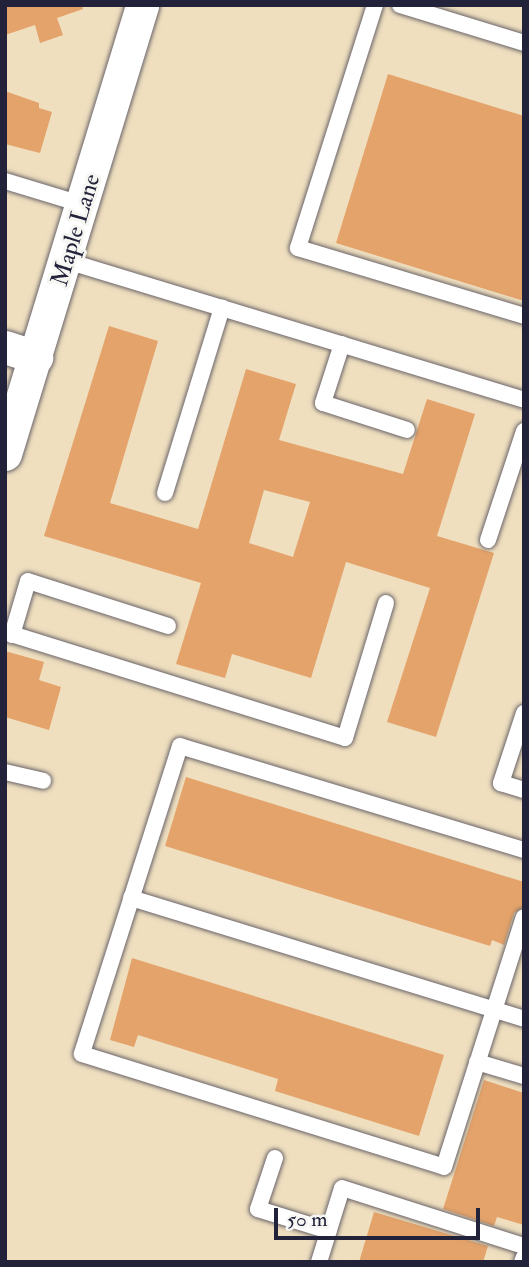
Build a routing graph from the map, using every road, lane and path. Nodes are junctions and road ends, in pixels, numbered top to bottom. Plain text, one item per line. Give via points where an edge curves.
1 (142, 5) edge
2 (375, 5) edge
3 (400, 5) edge
4 (524, 43) edge
5 (5, 181) edge
6 (84, 205) junction
7 (67, 261) junction
8 (222, 308) junction
9 (524, 316) edge
10 (342, 344) junction
11 (21, 352) edge
12 (524, 400) edge
13 (407, 430) dead end
14 (524, 430) edge
15 (5, 454) edge
16 (165, 494) dead end
17 (488, 540) dead end
18 (386, 603) dead end
19 (168, 626) dead end
20 (9, 633) edge
21 (524, 713) edge
22 (5, 772) edge
23 (43, 781) dead end
24 (524, 790) edge
25 (524, 850) edge
26 (131, 898) junction
27 (524, 917) edge
28 (494, 1010) junction
29 (524, 1019) edge
30 (477, 1062) junction
31 (524, 1076) edge
32 (275, 1158) dead end
33 (329, 1231) junction
34 (524, 1246) edge
35 (319, 1262) edge

1 - 6 street, Maple Lane
2 - 9 lane via 298,248
3 - 4 lane
5 - 6 lane
6 - 7 street, Maple Lane
7 - 8 lane
7 - 11 street, Maple Lane
8 - 10 lane
8 - 16 lane
10 - 12 lane
10 - 13 lane via 323,403
11 - 15 street, Maple Lane
14 - 17 lane
18 - 20 lane via 345,738
19 - 20 lane via 28,582
21 - 24 lane via 500,783
22 - 23 lane
25 - 26 lane via 180,746
26 - 28 lane
26 - 30 lane via 82,1054 444,1167
27 - 28 lane
28 - 29 lane
28 - 30 lane
30 - 31 lane
32 - 33 lane via 258,1209
33 - 34 lane via 342,1188
33 - 35 lane

